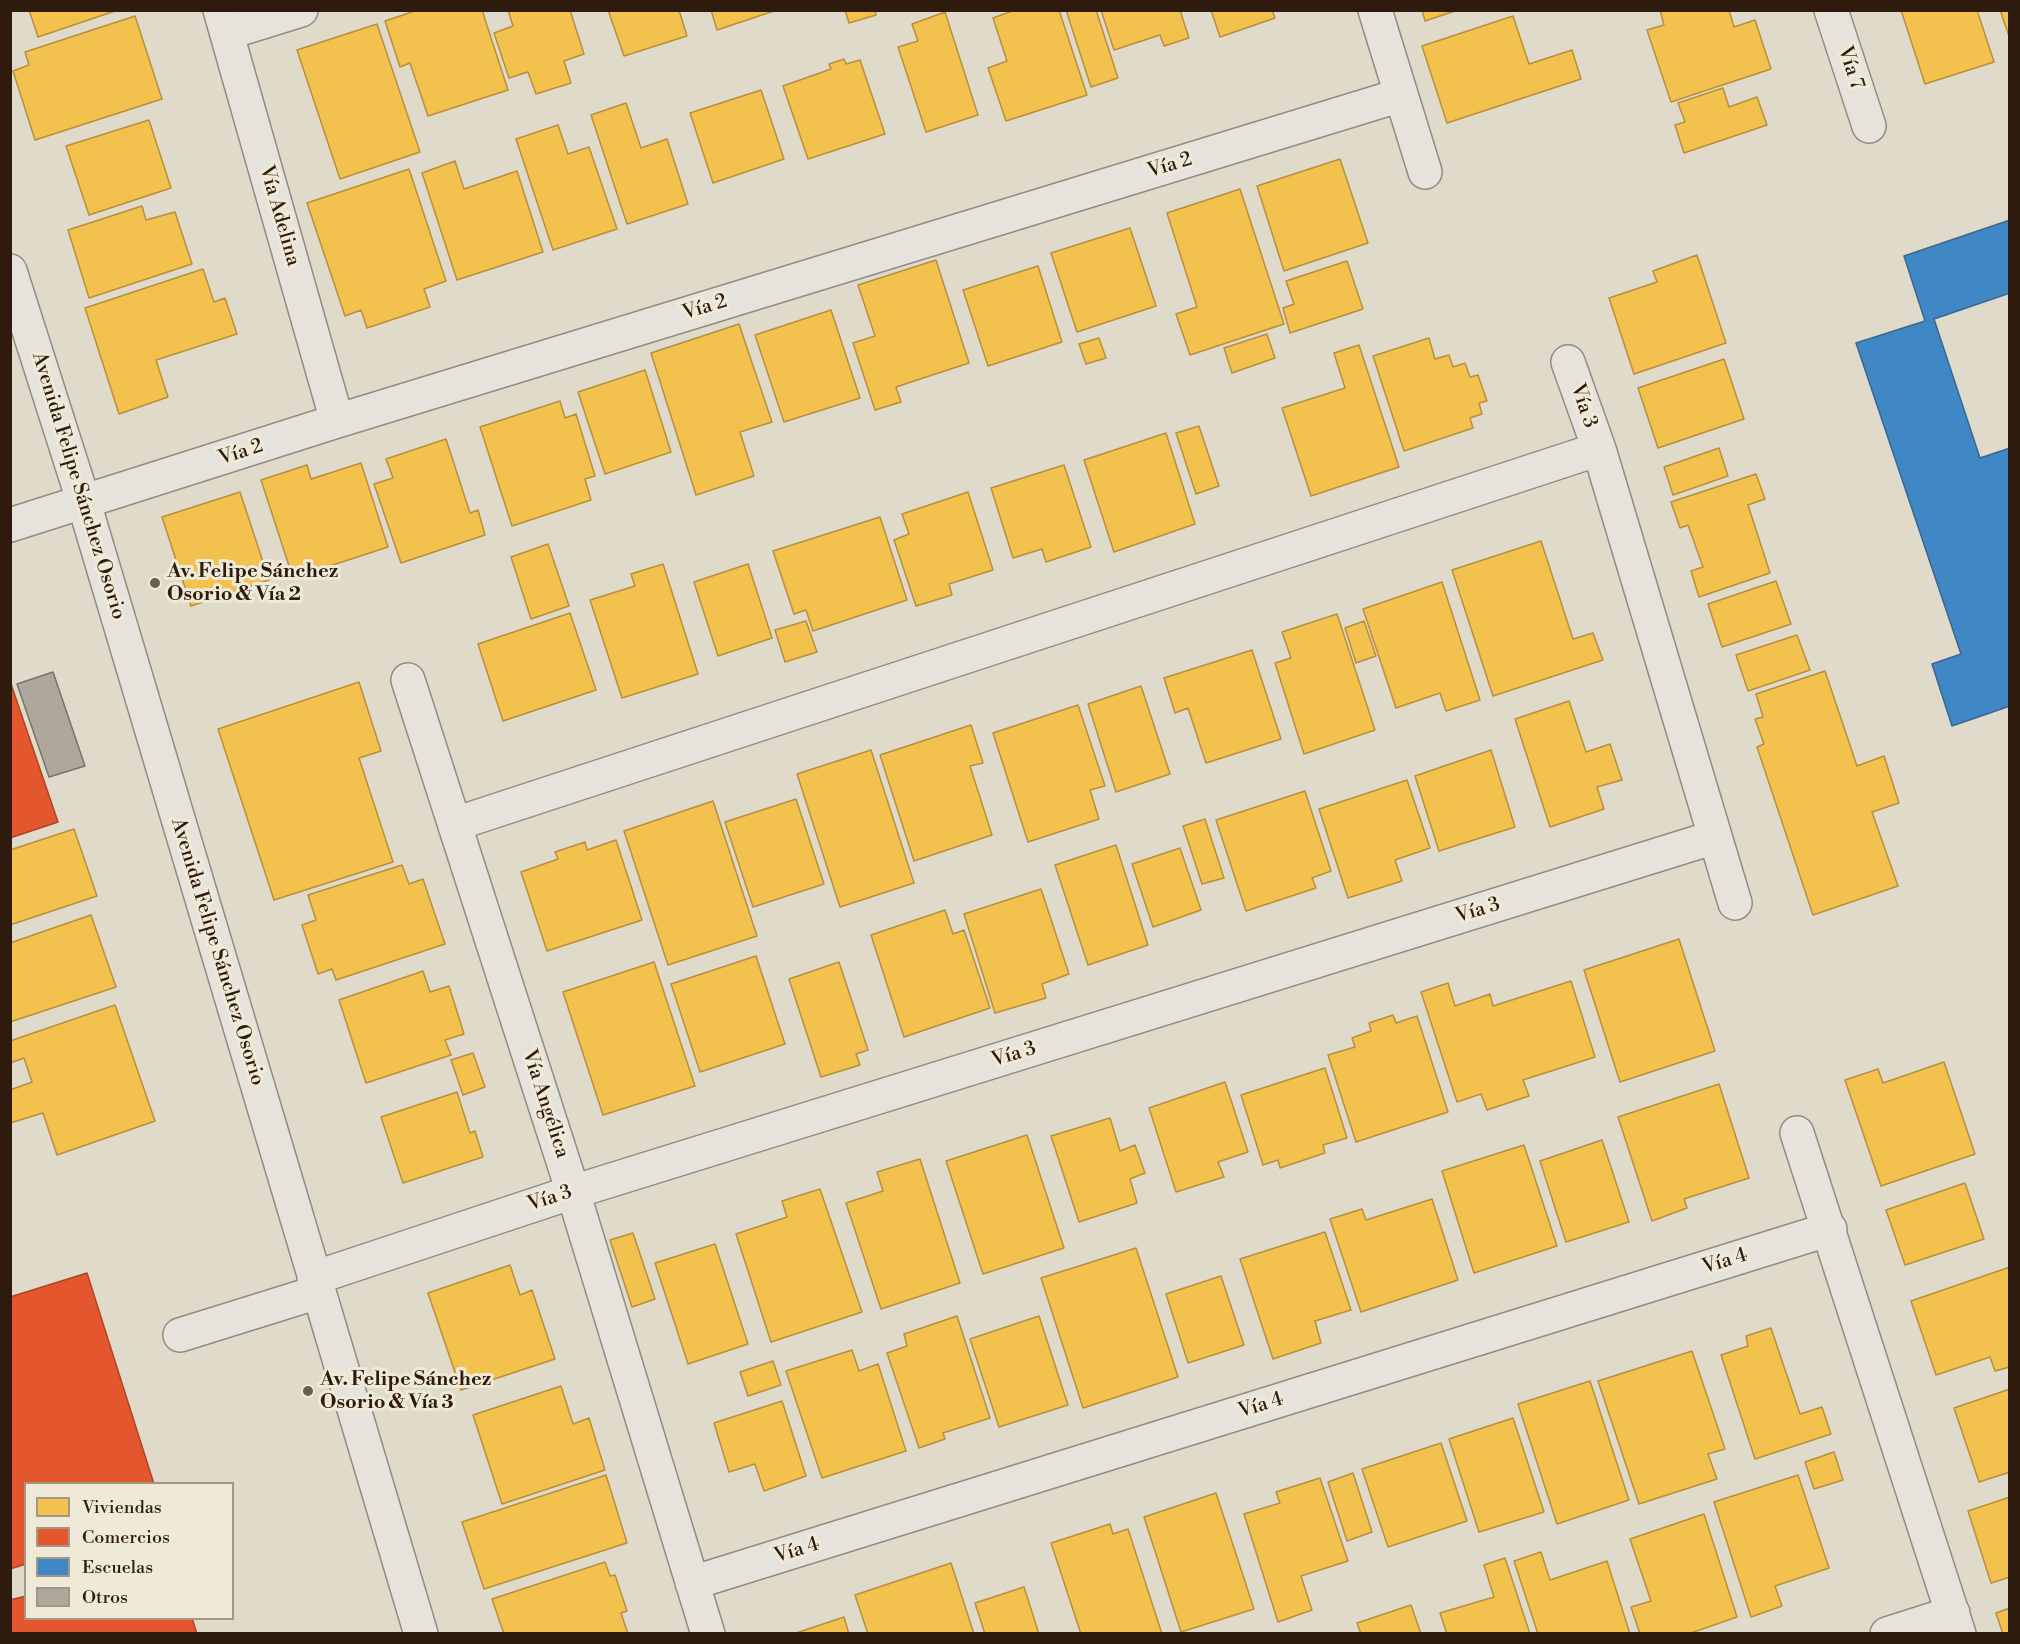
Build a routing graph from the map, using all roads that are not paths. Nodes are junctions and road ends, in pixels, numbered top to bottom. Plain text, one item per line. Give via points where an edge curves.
1 (301, 10) edge
2 (1375, 10) edge
3 (1831, 10) edge
4 (224, 22) edge
5 (1401, 95) junction
6 (1869, 126) dead end
7 (1425, 172) dead end
8 (10, 271) edge
9 (1568, 362) dead end
10 (337, 421) junction
11 (1599, 449) junction
12 (84, 503) junction
13 (10, 525) edge
14 (408, 680) dead end
15 (455, 824) junction
16 (1715, 837) junction
17 (1735, 903) dead end
18 (1797, 1133) dead end
19 (573, 1192) junction
20 (1830, 1229) junction
21 (316, 1285) junction
22 (180, 1335) dead end
23 (692, 1583) junction
24 (1956, 1623) edge
25 (421, 1634) edge
26 (708, 1634) edge
27 (1887, 1634) edge

1 - 4 street
2 - 5 street
3 - 6 street, Vía 7
4 - 10 street, Vía Adelina
5 - 7 street
5 - 10 street, Vía 2
8 - 12 street, Avenida Felipe Sánchez Osorio
9 - 11 street, Vía 3
10 - 12 street, Vía 2
11 - 15 street, Vía 3
11 - 16 street, Vía 3
12 - 13 street, Vía 2
12 - 21 street, Avenida Felipe Sánchez Osorio
14 - 15 street, Vía Angélica
15 - 19 street, Vía Angélica
16 - 17 street, Vía 3
16 - 19 street, Vía 3
18 - 20 street
19 - 21 street, Vía 3
19 - 23 street, Vía Angélica
20 - 23 street, Vía 4
20 - 24 street
21 - 22 street, Vía 3
21 - 25 street, Avenida Felipe Sánchez Osorio
23 - 26 street, Vía Angélica
24 - 27 street

